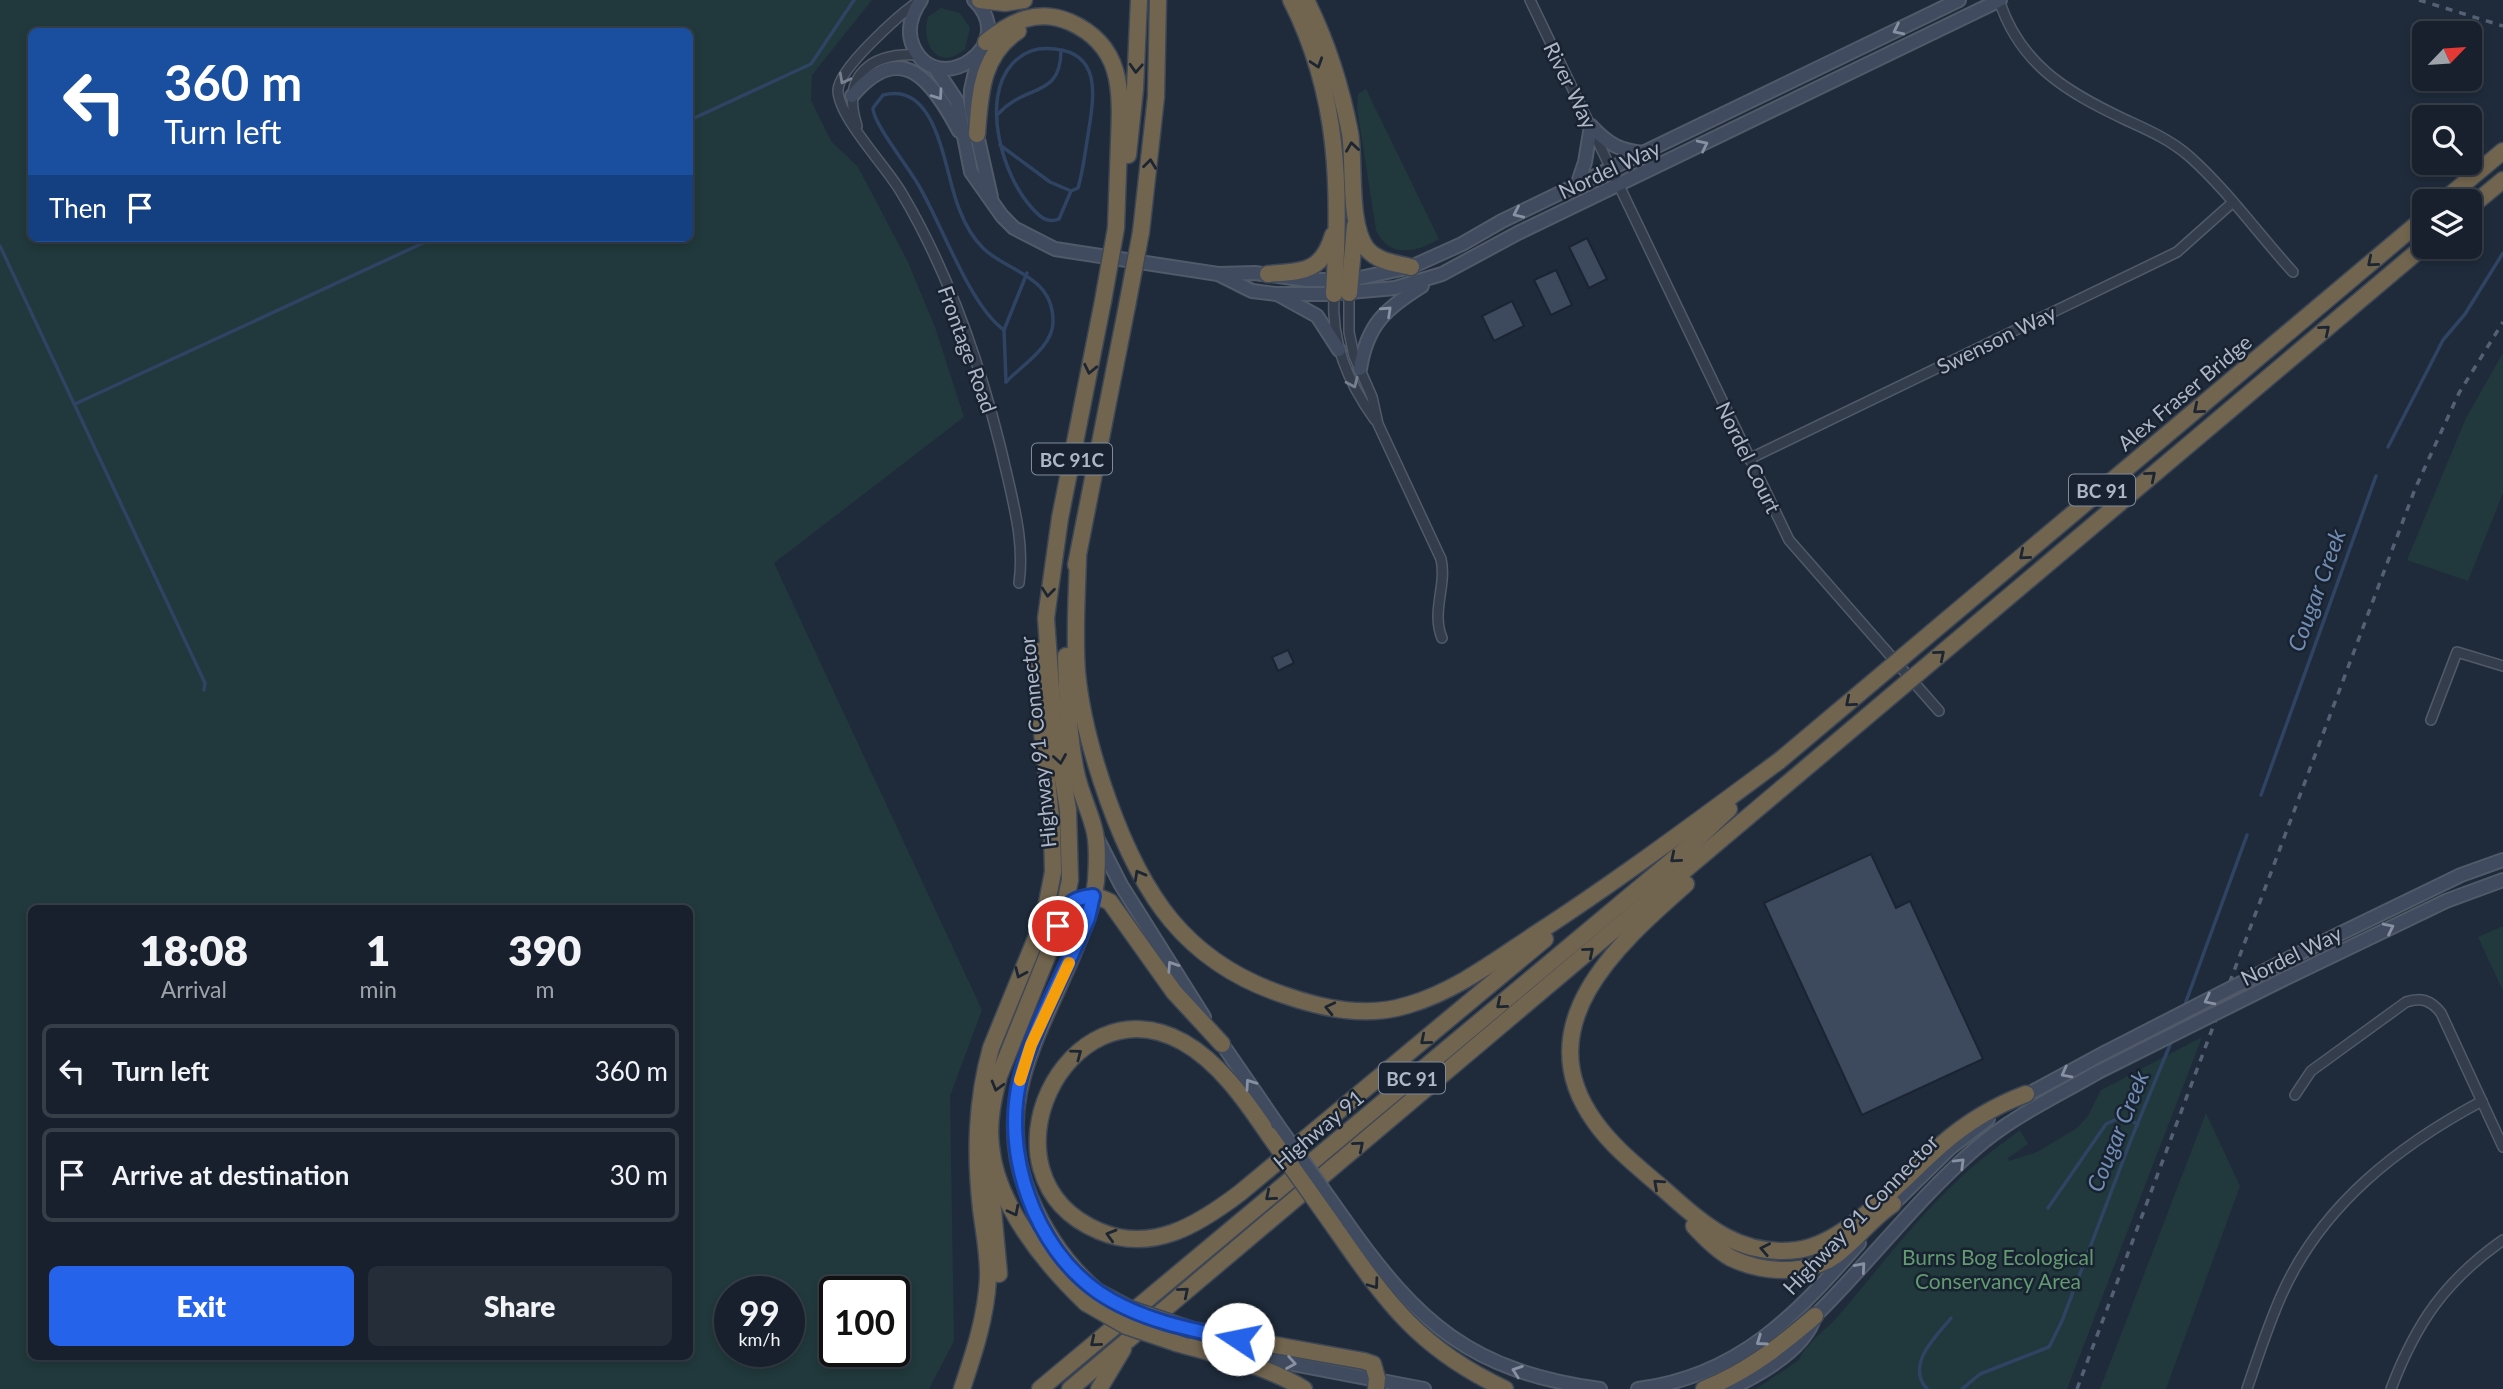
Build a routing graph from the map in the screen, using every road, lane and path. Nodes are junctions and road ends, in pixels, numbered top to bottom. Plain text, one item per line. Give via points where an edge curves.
1 (921, 0) edge
2 (977, 0) edge
3 (1024, 0) edge
4 (1139, 0) edge
5 (1158, 0) edge
6 (1167, 0) edge
7 (1292, 0) edge
8 (1306, 0) edge
9 (1530, 0) edge
10 (1959, 0) edge
11 (1999, 0) edge
12 (1074, 24) junction
13 (983, 48) junction
14 (1159, 48) junction
15 (919, 55) junction
16 (935, 68) junction
17 (852, 96) junction
18 (1591, 126) junction
19 (860, 135) junction
20 (969, 136) junction
21 (2503, 151) edge
22 (1647, 153) junction
23 (1612, 169) junction
24 (2503, 180) edge
25 (1577, 186) junction
26 (1620, 186) junction
27 (2457, 189) edge
28 (2482, 197) edge
29 (2232, 203) junction
30 (1356, 215) junction
31 (1338, 218) junction
32 (1116, 228) junction
33 (2412, 228) edge
34 (2412, 256) edge
35 (1411, 267) junction
36 (2292, 272) dead end
37 (1218, 274) junction
38 (1268, 274) junction
39 (1441, 274) junction
40 (1342, 287) junction
41 (1276, 294) junction
42 (1339, 350) junction
43 (1360, 369) junction
44 (1378, 424) junction
45 (1749, 459) junction
46 (1078, 557) junction
47 (1019, 583) dead end
48 (1046, 618) junction
49 (1441, 638) dead end
50 (2503, 666) edge
51 (1939, 711) dead end
52 (2431, 720) dead end
53 (1780, 761) junction
54 (1794, 778) joint
55 (1774, 795) junction
56 (1095, 833) junction
57 (2503, 860) edge
58 (2503, 880) edge
59 (1609, 886) junction
60 (1093, 896) junction
61 (1064, 908) junction
62 (1222, 1044) junction
63 (2106, 1052) joint
64 (2098, 1072) joint
65 (2026, 1094) junction
66 (2295, 1096) dead end
67 (2482, 1101) junction
68 (1273, 1129) junction
69 (991, 1147) junction
70 (2503, 1147) edge
71 (1680, 1203) junction
72 (1893, 1204) junction
73 (1340, 1224) junction
74 (2503, 1240) edge
75 (1092, 1297) junction
76 (1815, 1316) junction
77 (1132, 1335) junction
78 (1175, 1343) junction
79 (1376, 1384) edge
80 (962, 1389) edge
81 (1040, 1389) edge
82 (1070, 1389) edge
83 (1099, 1389) edge
84 (1304, 1389) edge
85 (1424, 1389) edge
86 (1505, 1389) edge
87 (1600, 1389) edge
88 (1638, 1389) edge
89 (1704, 1389) edge
90 (1729, 1389) edge
91 (2247, 1389) edge
92 (2391, 1389) edge

1 - 15 main road via 909,30
1 -> 19 street, Frontage Road via 885,30 839,83 841,106
2 - 3 highway
2 - 13 main road via 987,21
4 -> 32 highway, Highway 91 Connector / BC 91C via 1128,160
5 - 14 highway, Highway 91 Connector / BC 91C
6 - 14 highway
7 -> 31 highway via 1318,63 1332,117
30 -> 8 highway via 1354,165 1342,97
9 - 18 street, River Way
10 -> 22 main road, Nordel Way
26 -> 11 main road, Nordel Way
11 - 29 street via 2017,40 2039,68 2089,102 2161,136 2190,157
12 - 13 highway via 1056,16 1031,17 1011,24
12 - 20 highway via 1032,24 1001,44 990,60
12 - 32 highway via 1105,50 1121,89
13 - 16 main road via 961,65
13 - 20 main road, Nordel Way via 971,90
46 -> 14 highway, Highway 91 Connector / BC 91C, bridge via 1141,232
15 - 16 main road, Nordel Way
15 - 17 street via 892,56 872,63 860,74
16 - 20 main road, Nordel Way via 957,102
17 - 19 street, Frontage Road
17 -> 20 main road via 880,72 899,69 916,73 938,93
18 - 22 main road via 1608,143
18 - 23 street, River Way
18 - 25 main road
19 - 47 street, Frontage Road via 914,215 975,359 1019,531
20 - 37 main road, Nordel Way via 992,202 1014,228 1055,249
21 - 27 highway
22 - 23 main road, Nordel Way
23 - 25 main road, Nordel Way
23 - 26 street, Nordel Court
24 - 28 highway
25 -> 35 main road, Nordel Way
26 - 39 main road, Nordel Way
26 - 45 street, Nordel Court
29 - 36 street
29 - 45 street, Swenson Way via 2177,252
30 - 35 highway via 1360,234 1375,256
30 - 40 highway
31 - 38 highway via 1319,263 1301,271
31 - 40 highway
32 -> 48 highway, Highway 91 Connector / BC 91C, bridge via 1058,528
33 -> 53 highway, Alex Fraser Bridge / BC 91, bridge
54 -> 34 highway, Alex Fraser Bridge / BC 91, bridge
35 - 40 main road, Nordel Way
37 - 38 main road, Nordel Way
37 - 41 main road, Nordel Way via 1252,291
38 - 40 main road, Nordel Way
39 - 40 main road, Nordel Way via 1395,288
43 -> 39 main road via 1377,321
40 - 41 main road, Nordel Way
40 - 42 street via 1333,328
40 - 43 street via 1350,344
41 - 42 main road via 1317,316
42 -> 44 street via 1361,400
43 - 44 street
44 - 49 street via 1441,559 1436,617
45 - 51 street, Nordel Court via 1790,540
46 - 56 highway, Highway 91 Connector / BC 91C via 1067,615 1067,711 1076,772
59 -> 46 highway via 1479,972 1427,999 1390,1010 1340,1010 1233,974 1191,943 1166,917 1139,876 1124,842 1080,703 1075,638
48 -> 61 highway, Highway 91 Connector via 1050,690 1070,837 1070,880
48 -> 80 highway via 1038,645 1038,672 1052,872 1045,913 984,1071 976,1147 988,1284
50 - 52 street via 2456,652
53 - 59 highway
53 -> 81 highway, Highway 91 / BC 91 via 1681,853
54 - 55 highway, Highway 91 / BC 91
71 -> 55 highway via 1613,1144 1582,1101 1571,1058 1577,1013 1587,989 1623,943
77 -> 55 highway, Highway 91 / BC 91
56 - 60 highway
62 -> 56 main road, Highway 91 Connector via 1144,922
57 -> 63 main road, Nordel Way, bridge via 2461,875
64 -> 58 main road, Nordel Way, bridge via 2446,901
59 -> 68 highway via 1240,1192 1187,1227 1144,1239 1115,1237 1093,1228 1072,1214 1054,1192 1037,1141 1042,1107 1056,1075 1068,1061 1097,1040 1142,1031 1169,1036 1200,1053
60 - 61 highway
60 - 62 highway via 1110,902 1174,992
60 - 75 highway via 1074,953 1031,1045 1015,1103 1017,1153 1030,1199 1054,1245
61 -> 69 highway, Highway 91 Connector via 999,1076 990,1118
68 -> 62 main road, Highway 91 Connector
63 -> 65 main road, Highway 91 Connector
76 -> 64 main road, Highway 91 Connector via 1911,1210 1976,1148
65 -> 71 highway via 1966,1124 1851,1226 1821,1245 1777,1251 1736,1242 1709,1229
65 - 72 main road, Highway 91 Connector via 1949,1149
66 - 67 street via 2311,1071 2406,1002 2424,999 2441,1013
67 - 70 street
67 - 91 street via 2394,1155 2329,1219 2309,1244 2282,1294
68 - 73 highway, bridge
69 -> 75 highway, Highway 91 Connector via 1002,1185 1030,1239 1062,1280
69 - 80 highway via 997,1298 984,1351
71 - 72 highway via 1687,1219 1722,1252 1748,1265 1777,1269 1812,1266 1830,1259
72 -> 88 main road, Highway 91 Connector via 1808,1299 1768,1336 1708,1371
73 -> 86 highway via 1376,1287 1415,1331 1459,1365
87 -> 73 main road via 1519,1373 1460,1343 1426,1318
74 - 92 street via 2456,1277 2427,1314
75 - 78 highway, Highway 91 Connector, bridge via 1126,1326
75 - 79 highway, bridge via 1192,1330 1364,1361 1373,1364
76 - 89 highway via 1768,1356
76 - 90 main road, Highway 91 Connector via 1811,1330 1793,1347
77 - 82 highway, Highway 91 / BC 91
77 - 83 highway
78 -> 79 main road, Highway 91 Connector
78 - 84 highway via 1246,1364
79 - 85 main road, Highway 91 Connector

